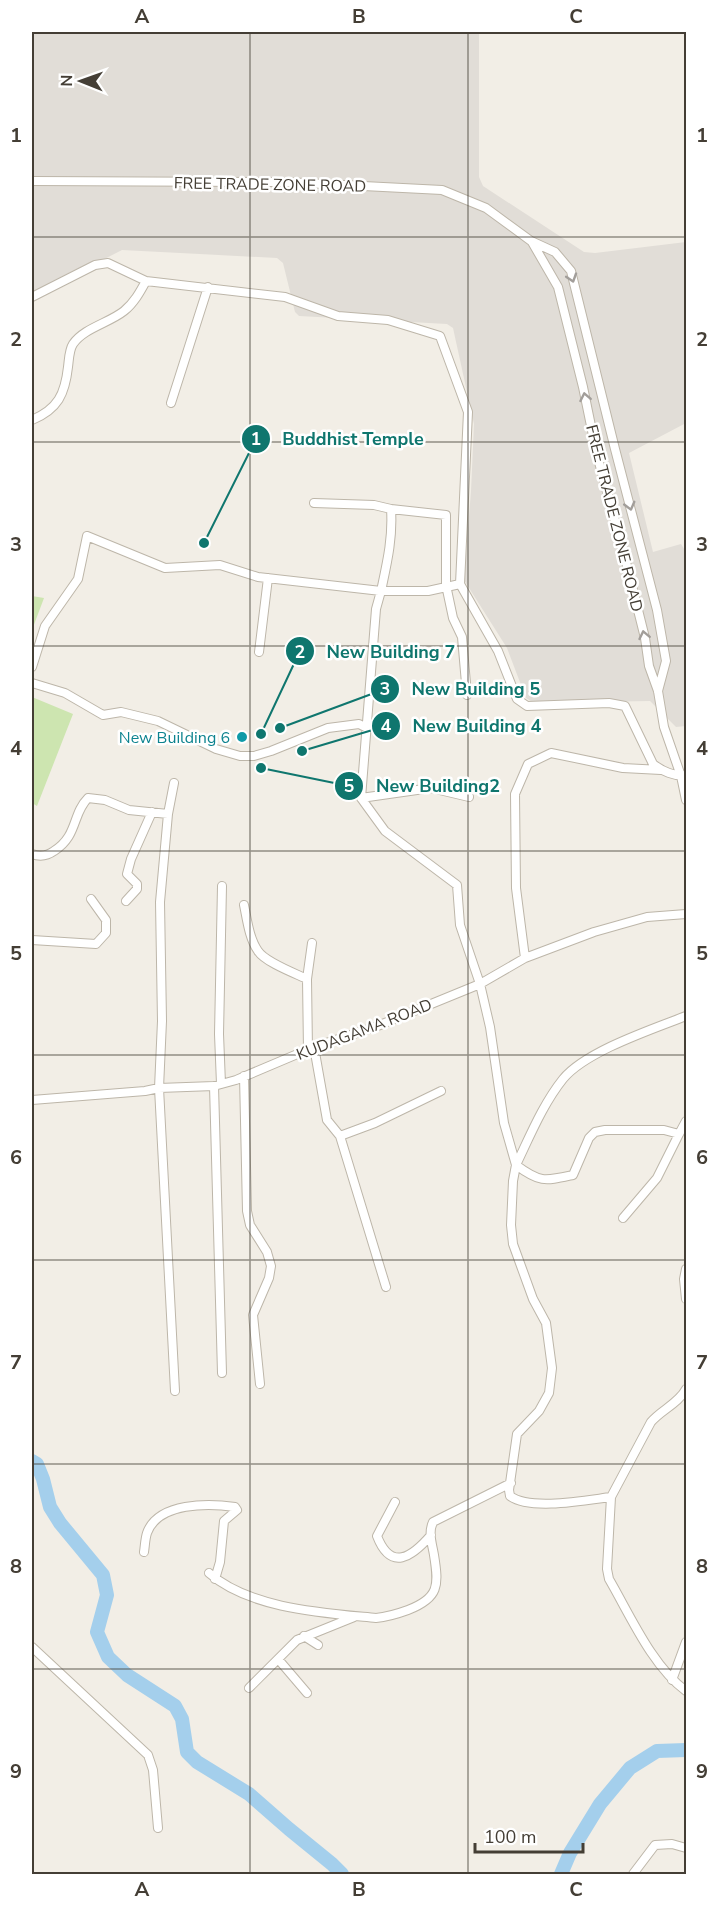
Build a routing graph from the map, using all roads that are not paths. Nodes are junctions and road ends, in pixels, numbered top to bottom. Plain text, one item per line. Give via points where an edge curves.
1 (32, 181) edge
2 (531, 241) junction
3 (146, 281) junction
4 (208, 287) junction
5 (32, 297) edge
6 (171, 403) dead end
7 (32, 420) edge
8 (314, 503) dead end
9 (391, 509) junction
10 (268, 578) junction
11 (460, 584) junction
12 (446, 585) junction
13 (381, 591) junction
14 (259, 652) dead end
15 (32, 667) edge
16 (32, 683) edge
17 (658, 691) junction
18 (467, 695) dead end
19 (367, 728) junction
20 (661, 770) junction
21 (684, 776) edge
22 (174, 783) dead end
23 (469, 796) dead end
24 (361, 798) junction
25 (687, 800) edge
26 (152, 812) junction
27 (168, 814) junction
28 (32, 854) edge
29 (222, 886) dead end
30 (91, 899) dead end
31 (126, 901) dead end
32 (244, 905) dead end
33 (687, 914) edge
34 (32, 940) edge
35 (312, 942) dead end
36 (525, 958) junction
37 (307, 979) junction
38 (480, 984) junction
39 (687, 1016) edge
40 (311, 1048) junction
41 (244, 1076) junction
42 (218, 1085) junction
43 (159, 1088) junction
44 (441, 1090) dead end
45 (32, 1100) edge
46 (687, 1120) edge
47 (679, 1134) junction
48 (340, 1136) junction
49 (516, 1165) junction
50 (623, 1218) dead end
51 (687, 1269) edge
52 (386, 1287) dead end
53 (687, 1299) edge
54 (222, 1373) dead end
55 (260, 1384) dead end
56 (687, 1389) edge
57 (175, 1392) dead end
58 (511, 1483) junction
59 (611, 1497) junction
60 (395, 1502) dead end
61 (431, 1535) junction
62 (144, 1552) dead end
63 (355, 1616) junction
64 (304, 1636) junction
65 (687, 1642) edge
66 (318, 1645) dead end
67 (32, 1647) edge
68 (278, 1659) junction
69 (672, 1680) junction
70 (249, 1688) dead end
71 (687, 1691) edge
72 (307, 1693) dead end
73 (158, 1828) dead end
74 (687, 1848) edge
75 (633, 1875) edge

1 - 2 street, FREE TRADE ZONE ROAD via 285,182 442,190 486,208
17 -> 2 street, FREE TRADE ZONE ROAD via 558,287
2 -> 17 street, FREE TRADE ZONE ROAD via 555,252 571,271 657,610 666,661
3 - 4 street
3 - 5 street via 108,263 95,265
3 - 7 street via 124,311 73,344 66,388 54,408
4 - 6 street
4 - 11 street via 285,297 338,316 388,320 440,336 468,411
8 - 9 street
9 - 12 street via 446,515
9 - 13 street via 390,554
10 - 13 street
10 - 14 street
10 - 15 street via 220,565 165,568 87,536 78,579 45,626
11 - 12 street
11 - 20 street via 498,651 517,699 527,706 625,706 653,764
12 - 13 street via 428,591
12 - 18 street via 453,618 462,637
13 - 19 street via 376,609
16 - 19 street via 65,693 103,715 121,712 158,721 240,756 271,751 328,728 359,724
17 - 21 street, FREE TRADE ZONE ROAD via 664,727
19 - 24 street
20 - 21 street
20 - 36 street via 622,768 551,753 528,764 515,794 516,888
21 - 25 street, FREE TRADE ZONE ROAD
22 - 27 street
23 - 24 street via 431,788
24 - 38 street via 385,831 457,885 460,925
26 - 27 street
26 - 28 street via 88,798 81,805 64,845 50,854
26 - 31 street via 128,874 137,889
27 - 43 street via 160,902
29 - 42 street
30 - 34 street via 106,920 106,933 96,944
32 - 37 street via 258,952
33 - 36 street, KUDAGAMA ROAD via 647,917
35 - 37 street
36 - 38 street, KUDAGAMA ROAD
37 - 40 street
38 - 40 street, KUDAGAMA ROAD via 375,1027
38 - 49 street via 504,1123
39 - 49 street via 623,1041 577,1066 539,1119
40 - 41 street, KUDAGAMA ROAD
40 - 48 street via 327,1120
41 - 42 street, KUDAGAMA ROAD
41 - 55 street via 247,1211 271,1266 254,1315
42 - 43 street, KUDAGAMA ROAD
42 - 54 street
43 - 45 street, KUDAGAMA ROAD
43 - 57 street
44 - 48 street
46 - 47 street
47 - 49 street via 664,1130 595,1132 573,1175 548,1181 537,1179
47 - 50 street via 657,1178
48 - 52 street
49 - 58 street via 513,1244 546,1323 552,1368 549,1393 539,1411 517,1434
51 - 53 street
56 - 59 street via 651,1422
58 - 59 street via 510,1497 535,1504
58 - 61 street via 433,1522
59 - 69 street via 607,1574
60 - 61 street via 377,1536 388,1555 410,1556
61 - 63 street via 437,1569 430,1598 389,1617
62 - 63 street via 147,1533 155,1519 189,1506 235,1507 237,1510 224,1521 220,1562 212,1576 254,1598
63 - 64 street
64 - 66 street
64 - 68 street
65 - 69 street
67 - 73 street via 148,1755
68 - 70 street
68 - 72 street
69 - 71 street
74 - 75 street via 655,1845

